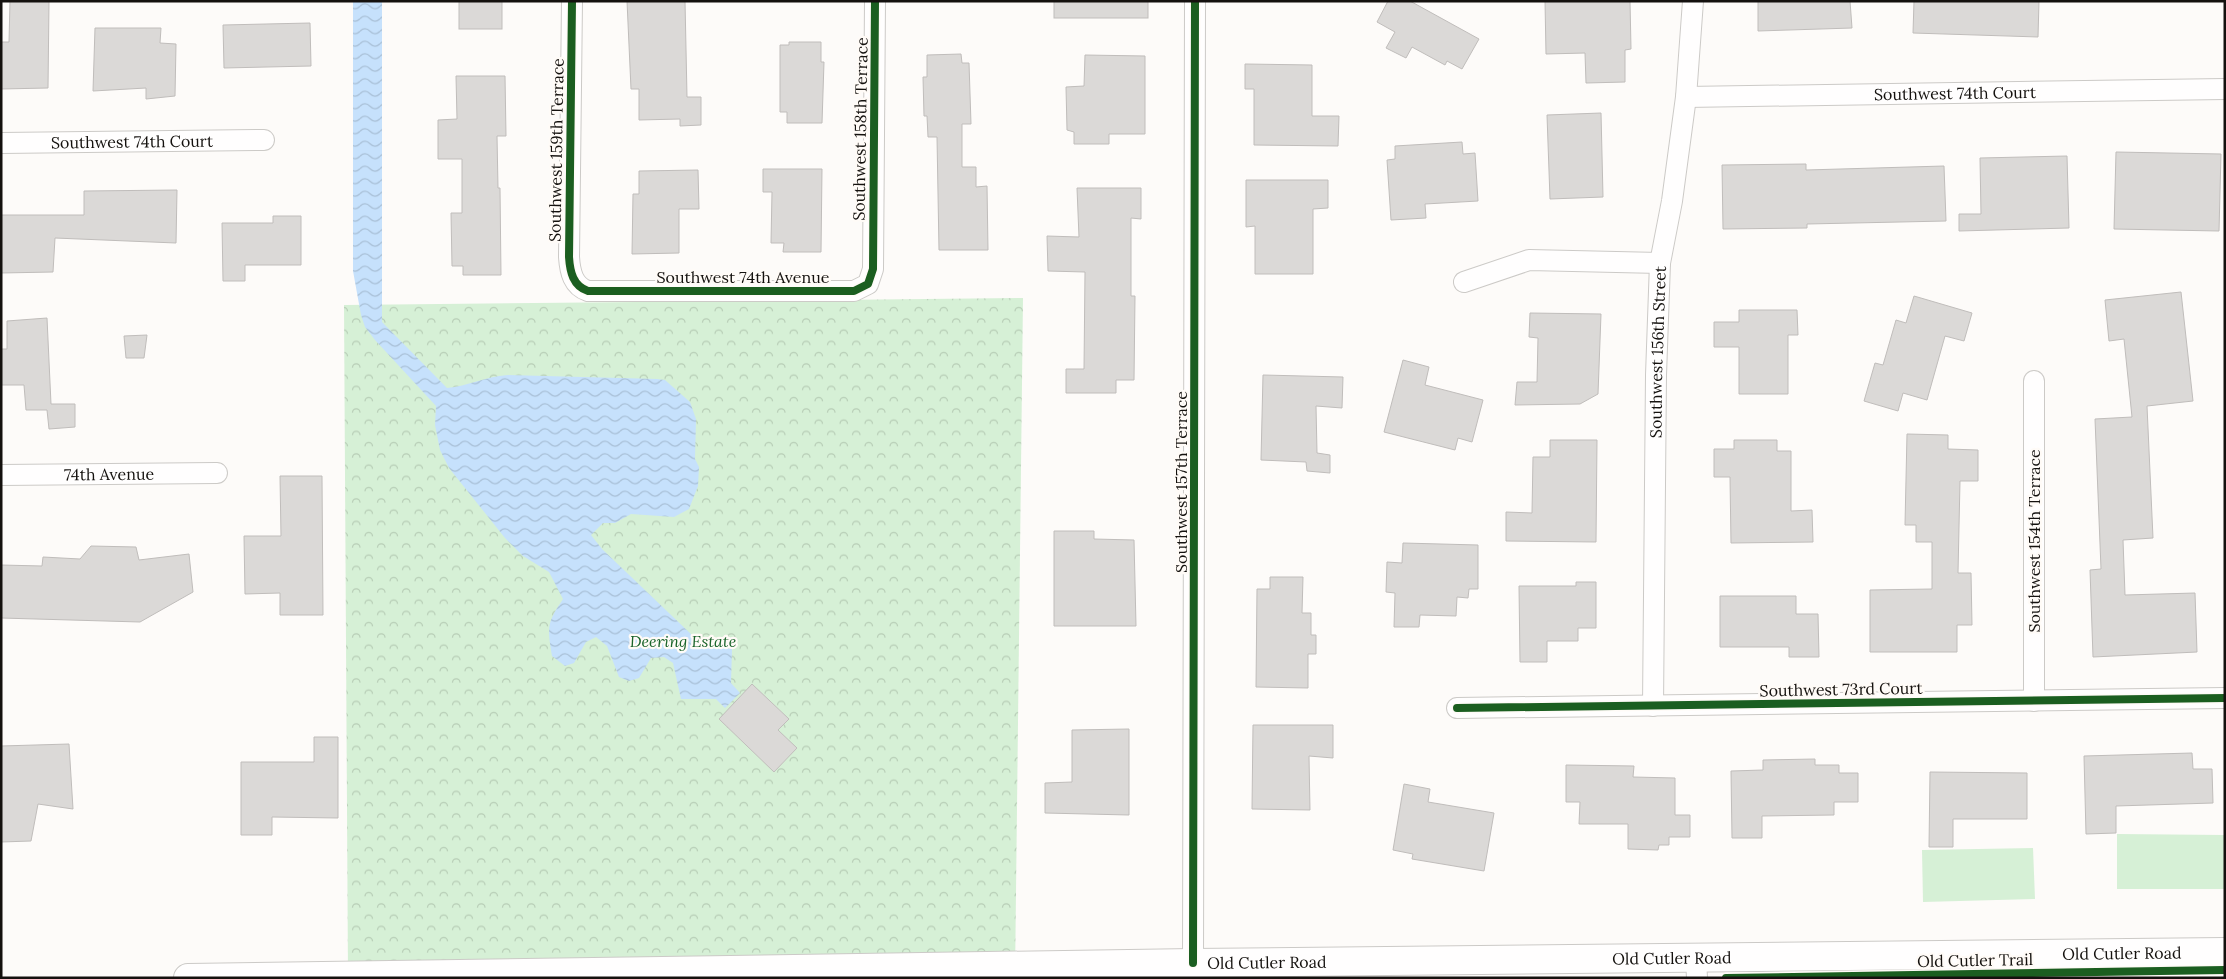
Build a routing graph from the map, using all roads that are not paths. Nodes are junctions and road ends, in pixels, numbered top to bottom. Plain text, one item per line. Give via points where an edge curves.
1 (572, 1) edge
2 (875, 1) edge
3 (1195, 1) edge
4 (1693, 1) edge
5 (2225, 89) edge
6 (1686, 97) junction
7 (264, 140) dead end
8 (1, 143) edge
9 (873, 258) joint
10 (1660, 263) junction
11 (1464, 282) dead end
12 (588, 291) joint
13 (2034, 381) dead end
14 (216, 473) dead end
15 (1, 475) edge
16 (2225, 698) edge
17 (2034, 701) junction
18 (1653, 706) junction
19 (1457, 708) dead end
20 (2225, 952) edge
21 (1194, 963) junction
22 (1697, 968) edge
23 (188, 978) edge

1 - 12 street, Southwest 159th Terrace via 568,257 575,282
2 - 9 street, Southwest 158th Terrace
3 - 21 street, Southwest 157th Terrace
4 - 6 street, Southwest 156th Street
5 - 6 street, Southwest 74th Court
6 - 10 street, Southwest 156th Street
7 - 8 street, Southwest 74th Court
9 - 12 street, Southwest 74th Avenue via 871,280 854,291
10 - 11 street via 1529,260
10 - 18 street, Southwest 156th Street
13 - 17 street, Southwest 154th Terrace
14 - 15 street, 74th Avenue
16 - 17 street, Southwest 73rd Court
17 - 18 street, Southwest 73rd Court
18 - 19 street, Southwest 73rd Court
20 - 22 main road, Old Cutler Road
21 - 22 main road, Old Cutler Road
21 - 23 main road, Old Cutler Road

